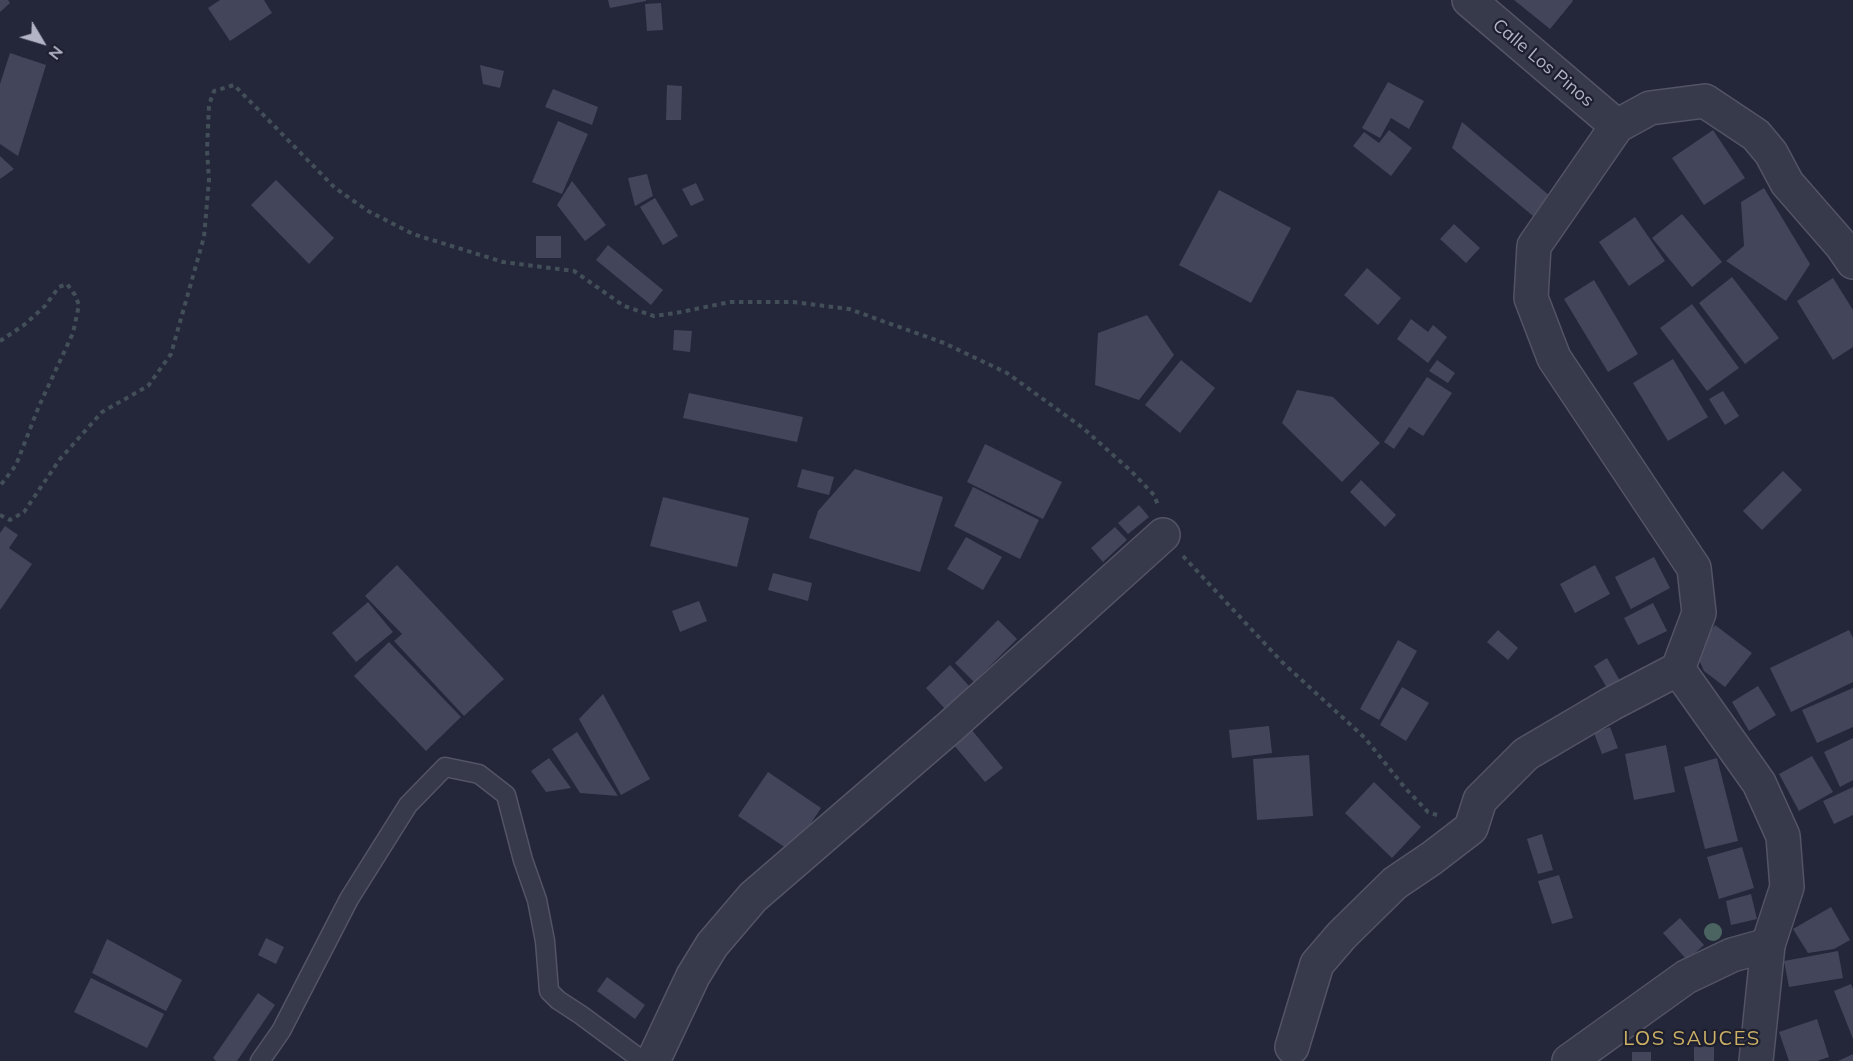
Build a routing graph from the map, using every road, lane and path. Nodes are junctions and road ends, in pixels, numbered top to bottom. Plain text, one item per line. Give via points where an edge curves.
1 (1469, 0) edge
2 (1617, 126) junction
3 (1853, 262) edge
4 (0, 341) edge
5 (0, 486) edge
6 (0, 515) edge
7 (1163, 536) junction
8 (1678, 669) junction
9 (1472, 828) junction
10 (1768, 945) junction
11 (1292, 1047) dead end
12 (637, 1059) edge
13 (260, 1061) edge
14 (1569, 1061) edge
15 (1756, 1061) edge

1 - 2 street, Calle Los Pinos
2 - 3 street via 1650,108 1705,101 1756,135 1787,183
2 - 8 street via 1534,246 1531,298 1554,358 1694,568 1699,613
4 - 5 path via 45,306 59,287 67,284 75,294 79,305 73,333 16,465
6 - 7 path via 10,520 24,512 60,459 102,412 148,386 171,354 204,237 209,105 214,91 234,85 335,188 368,211 413,234 503,262 574,271 624,306 654,316 730,302 793,302 849,309 955,348 1006,373 1083,428 1124,464 1154,495 1167,524
7 - 9 path via 1282,662 1365,738 1428,812
7 - 12 street via 753,897 712,945
8 - 9 street via 1526,754 1480,800
8 - 10 street via 1759,783 1783,836 1787,887
9 - 11 street via 1395,883 1317,964
10 - 14 street via 1732,955 1686,977
10 - 15 street
12 - 13 lane via 549,991 537,900 506,795 479,774 445,767 408,805 349,899 281,1031

